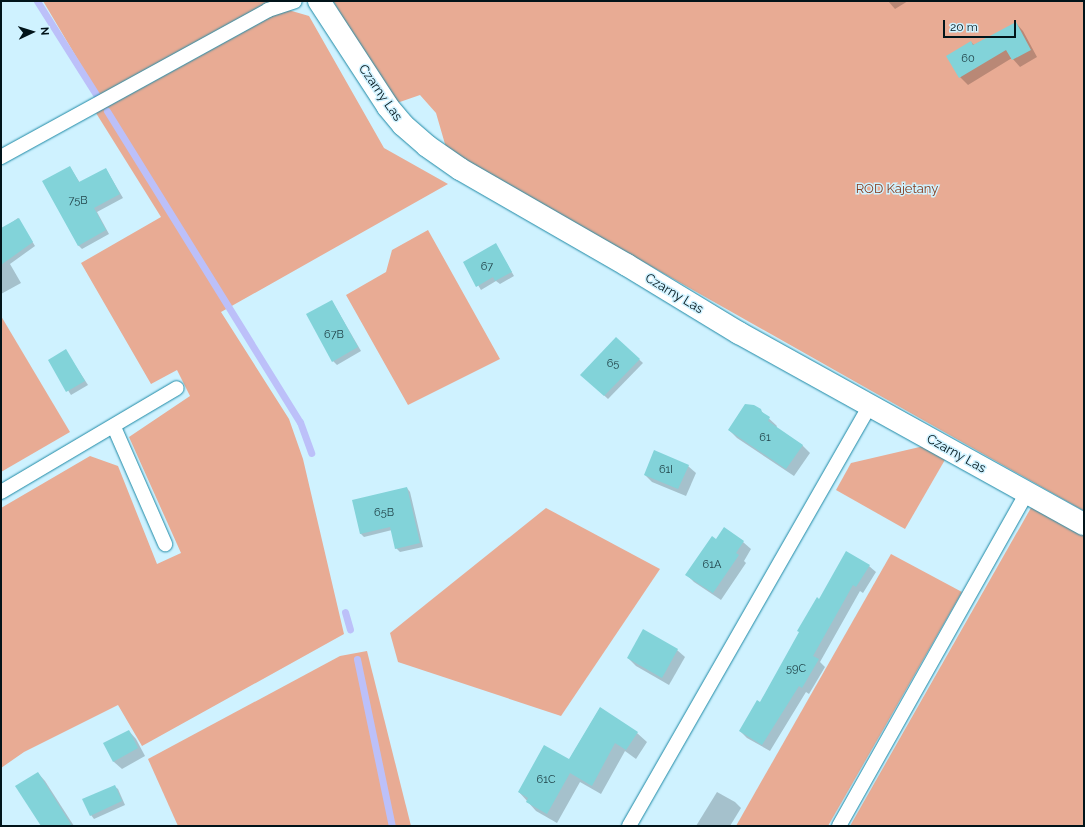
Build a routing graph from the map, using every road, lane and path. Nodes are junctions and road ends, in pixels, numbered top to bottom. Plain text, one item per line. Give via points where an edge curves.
1 (295, 1) edge
2 (319, 1) edge
3 (1, 157) edge
4 (177, 388) dead end
5 (870, 406) junction
6 (114, 427) junction
7 (1, 492) edge
8 (1027, 493) junction
9 (1084, 524) edge
10 (165, 544) dead end
11 (629, 826) edge
12 (839, 826) edge

1 - 3 lane via 268,10
2 - 5 street, Czarny Las via 388,107 403,125 427,146 460,169 739,333
4 - 6 lane
5 - 8 street, Czarny Las
5 - 11 lane
6 - 7 lane
6 - 10 lane
8 - 9 street, Czarny Las
8 - 12 lane

